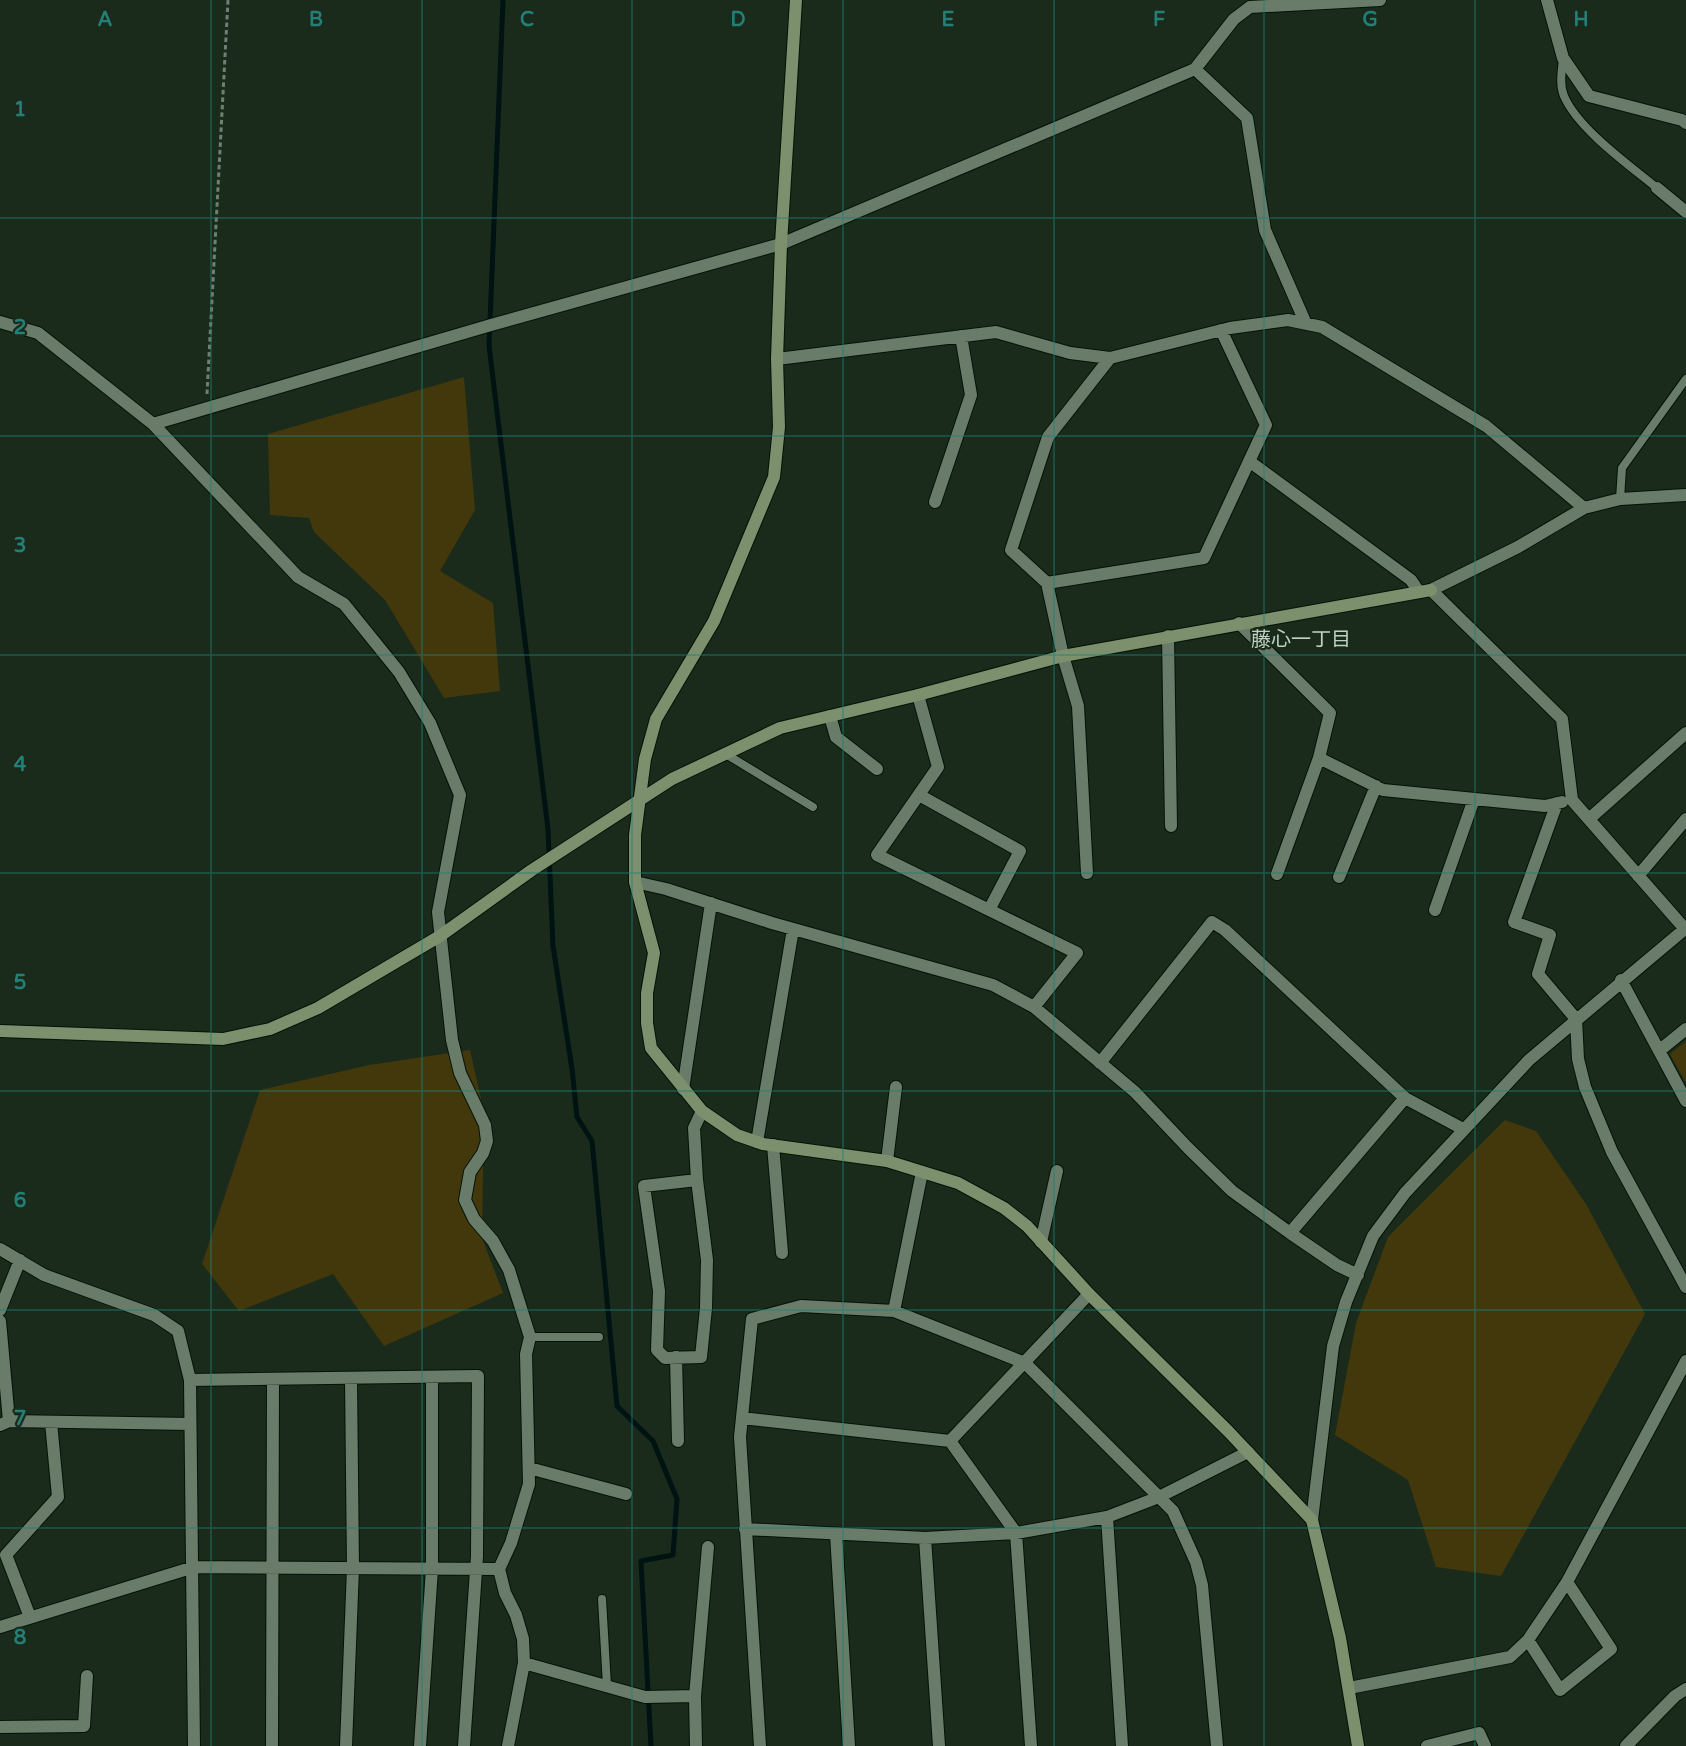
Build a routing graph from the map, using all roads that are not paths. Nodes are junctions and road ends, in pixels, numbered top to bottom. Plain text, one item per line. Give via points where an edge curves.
1 (796, 0) edge
2 (1380, 0) edge
3 (1548, 0) edge
4 (1563, 58) junction
5 (1195, 69) junction
6 (1686, 123) edge
7 (1657, 188) joint
8 (1686, 212) edge
9 (781, 244) junction
10 (0, 322) edge
11 (1306, 324) junction
12 (1221, 330) junction
13 (961, 336) junction
14 (1110, 358) junction
15 (777, 359) junction
16 (1686, 379) edge
17 (153, 424) junction
18 (1249, 461) junction
19 (1686, 495) edge
20 (1620, 499) junction
21 (935, 502) dead end
22 (1584, 508) junction
23 (1047, 583) junction
24 (1425, 591) junction
25 (1239, 623) junction
26 (1168, 636) junction
27 (1063, 656) junction
28 (918, 695) junction
29 (830, 716) junction
30 (1686, 733) edge
31 (723, 753) junction
32 (1319, 758) junction
33 (877, 769) dead end
34 (1376, 786) junction
35 (919, 795) junction
36 (1474, 799) junction
37 (1572, 800) junction
38 (639, 802) junction
39 (1557, 803) junction
40 (813, 807) dead end
41 (1589, 819) junction
42 (1686, 819) edge
43 (1171, 826) dead end
44 (1087, 873) dead end
45 (1277, 874) dead end
46 (1638, 876) junction
47 (1339, 877) dead end
48 (635, 882) junction
49 (711, 903) junction
50 (988, 910) junction
51 (1435, 910) dead end
52 (793, 929) junction
53 (1685, 929) edge
54 (440, 936) junction
55 (1621, 980) junction
56 (1034, 1007) junction
57 (1576, 1019) junction
58 (1686, 1029) edge
59 (0, 1031) edge
60 (1660, 1050) junction
61 (1100, 1063) junction
62 (896, 1087) dead end
63 (683, 1089) junction
64 (1405, 1098) junction
65 (1686, 1101) edge
66 (702, 1111) junction
67 (1463, 1129) junction
68 (758, 1142) junction
69 (773, 1145) junction
70 (887, 1161) junction
71 (1057, 1171) dead end
72 (922, 1172) junction
73 (697, 1180) junction
74 (1290, 1233) junction
75 (1041, 1242) junction
76 (0, 1249) edge
77 (782, 1253) dead end
78 (20, 1260) junction
79 (1358, 1275) junction
80 (1686, 1287) edge
81 (1089, 1294) junction
82 (0, 1310) edge
83 (894, 1311) junction
84 (0, 1321) edge
85 (530, 1337) junction
86 (599, 1337) dead end
87 (676, 1358) junction
88 (1686, 1361) edge
89 (1025, 1363) junction
90 (432, 1377) junction
91 (351, 1379) junction
92 (190, 1380) junction
93 (273, 1380) junction
94 (742, 1418) junction
95 (51, 1422) junction
96 (5, 1423) edge
97 (190, 1424) junction
98 (678, 1441) dead end
99 (950, 1441) junction
100 (1248, 1452) junction
101 (529, 1468) junction
102 (626, 1494) dead end
103 (1159, 1497) junction
104 (1107, 1517) junction
105 (1312, 1520) junction
106 (745, 1529) junction
107 (1016, 1533) junction
108 (836, 1534) junction
109 (925, 1538) junction
110 (708, 1547) dead end
111 (194, 1567) junction
112 (274, 1567) junction
113 (353, 1568) junction
114 (432, 1569) junction
115 (499, 1569) junction
116 (476, 1570) junction
117 (1568, 1582) junction
118 (602, 1599) dead end
119 (30, 1617) junction
120 (0, 1627) edge
121 (1528, 1640) junction
122 (524, 1663) junction
123 (87, 1676) dead end
124 (608, 1686) junction
125 (1349, 1688) junction
126 (1686, 1689) edge
127 (695, 1696) junction
128 (0, 1727) edge
129 (512, 1745) edge
130 (194, 1746) edge
131 (272, 1746) edge
132 (346, 1746) edge
133 (420, 1746) edge
134 (464, 1746) edge
135 (696, 1746) edge
136 (760, 1746) edge
137 (849, 1746) edge
138 (939, 1746) edge
139 (1031, 1746) edge
140 (1122, 1746) edge
141 (1217, 1746) edge
142 (1358, 1746) edge
143 (1427, 1746) edge
144 (1485, 1746) edge
145 (1626, 1746) edge

1 - 9 street
2 - 5 street via 1250,8 1234,19
3 - 4 street
4 - 6 street via 1588,96
4 - 7 lane via 1564,96 1612,152
5 - 9 street
5 - 11 street via 1247,118 1265,230
7 - 8 street
9 - 15 street
9 - 17 street
10 - 17 street via 38,333
11 - 12 street via 1287,320
11 - 22 street via 1322,327 1486,426
12 - 14 street
12 - 18 street via 1266,425
13 - 14 street via 996,332 1070,353
13 - 15 street
13 - 21 street via 971,395
14 - 23 street via 1048,437 1011,550
15 - 38 street via 774,477 714,621 656,719
16 - 20 lane via 1622,468
17 - 54 street via 298,577 344,604 399,672 430,723 460,795 438,912
18 - 23 street via 1204,558
18 - 24 street
19 - 20 street
20 - 22 street
22 - 24 street via 1518,547
23 - 27 street
24 - 25 street
24 - 37 street via 1562,719
25 - 26 street
25 - 32 street via 1330,713
26 - 27 street
26 - 43 street
27 - 28 street
27 - 44 street via 1078,706
28 - 29 street
28 - 35 street via 938,767
29 - 31 street via 780,728
29 - 33 street via 836,737
30 - 41 street
31 - 38 street via 672,779
31 - 40 lane
32 - 34 street
32 - 45 street
34 - 36 street via 1383,790
34 - 47 street
35 - 50 street via 1020,851
35 - 50 street via 877,855
36 - 39 street via 1545,806
36 - 51 street
37 - 39 street
37 - 41 street
38 - 48 street
38 - 54 street via 532,870
39 - 57 street via 1514,922 1550,935 1538,974
41 - 46 street
42 - 46 street
46 - 53 street
48 - 49 street
48 - 63 street via 654,953 647,993 651,1048
49 - 52 street
49 - 63 street
50 - 56 street via 1077,953
52 - 56 street via 993,985
52 - 68 street
53 - 55 street
54 - 59 street via 318,1008 270,1029 223,1039
54 - 85 street via 452,1040 460,1073 485,1125 487,1141 470,1172 465,1200 509,1270
55 - 57 street
55 - 60 street
56 - 61 street
57 - 67 street via 1529,1060
57 - 80 street via 1578,1059 1585,1087 1612,1152
58 - 60 street
60 - 65 street
61 - 64 street via 1212,922
61 - 74 street via 1135,1092 1232,1191
62 - 70 street
63 - 66 street
64 - 67 street
64 - 74 street
66 - 68 street via 737,1135
66 - 73 street via 694,1128
67 - 79 street via 1391,1210 1373,1236
68 - 69 street
69 - 70 street
69 - 77 street
70 - 72 street
71 - 75 street
72 - 75 street via 984,1196 1019,1220
72 - 83 street
73 - 87 street via 707,1260 706,1308 700,1357
73 - 87 street via 644,1186 659,1292 657,1350 665,1358
74 - 79 street
75 - 81 street
76 - 78 street
78 - 82 street
78 - 92 street via 44,1275 154,1315 178,1331
79 - 105 street via 1333,1346
81 - 89 street
81 - 100 street
83 - 89 street
83 - 94 street via 801,1306 752,1319
84 - 96 street
85 - 86 lane
85 - 101 street via 526,1354
87 - 98 street
88 - 117 street
89 - 99 street
89 - 103 street
90 - 91 street
90 - 114 street
90 - 116 street via 478,1376
91 - 93 street
91 - 113 street
92 - 93 street
92 - 97 street
93 - 112 street
94 - 99 street
94 - 106 street
95 - 96 street
95 - 97 street
95 - 119 street via 58,1497 6,1555
97 - 111 street
99 - 107 street
100 - 103 street
100 - 105 street
101 - 102 street
101 - 115 street via 529,1484
103 - 104 street
103 - 141 street via 1173,1511 1202,1585
104 - 107 street
104 - 140 street
105 - 125 street
106 - 108 street
106 - 136 street
107 - 109 street
107 - 139 street
108 - 109 street
108 - 137 street
109 - 138 street
110 - 127 street
111 - 112 street
111 - 119 street
111 - 130 street
112 - 113 street
112 - 131 street
113 - 114 street
113 - 132 street
114 - 116 street
114 - 133 street
115 - 116 street
115 - 122 street via 523,1639
116 - 134 street
117 - 121 street
117 - 121 street via 1611,1649 1560,1689
118 - 124 lane
119 - 120 street
121 - 125 street via 1510,1657
122 - 124 street
122 - 129 street
123 - 128 street via 84,1726
124 - 127 street via 645,1697
125 - 142 street
126 - 145 street
127 - 135 street
143 - 144 street via 1479,1733

